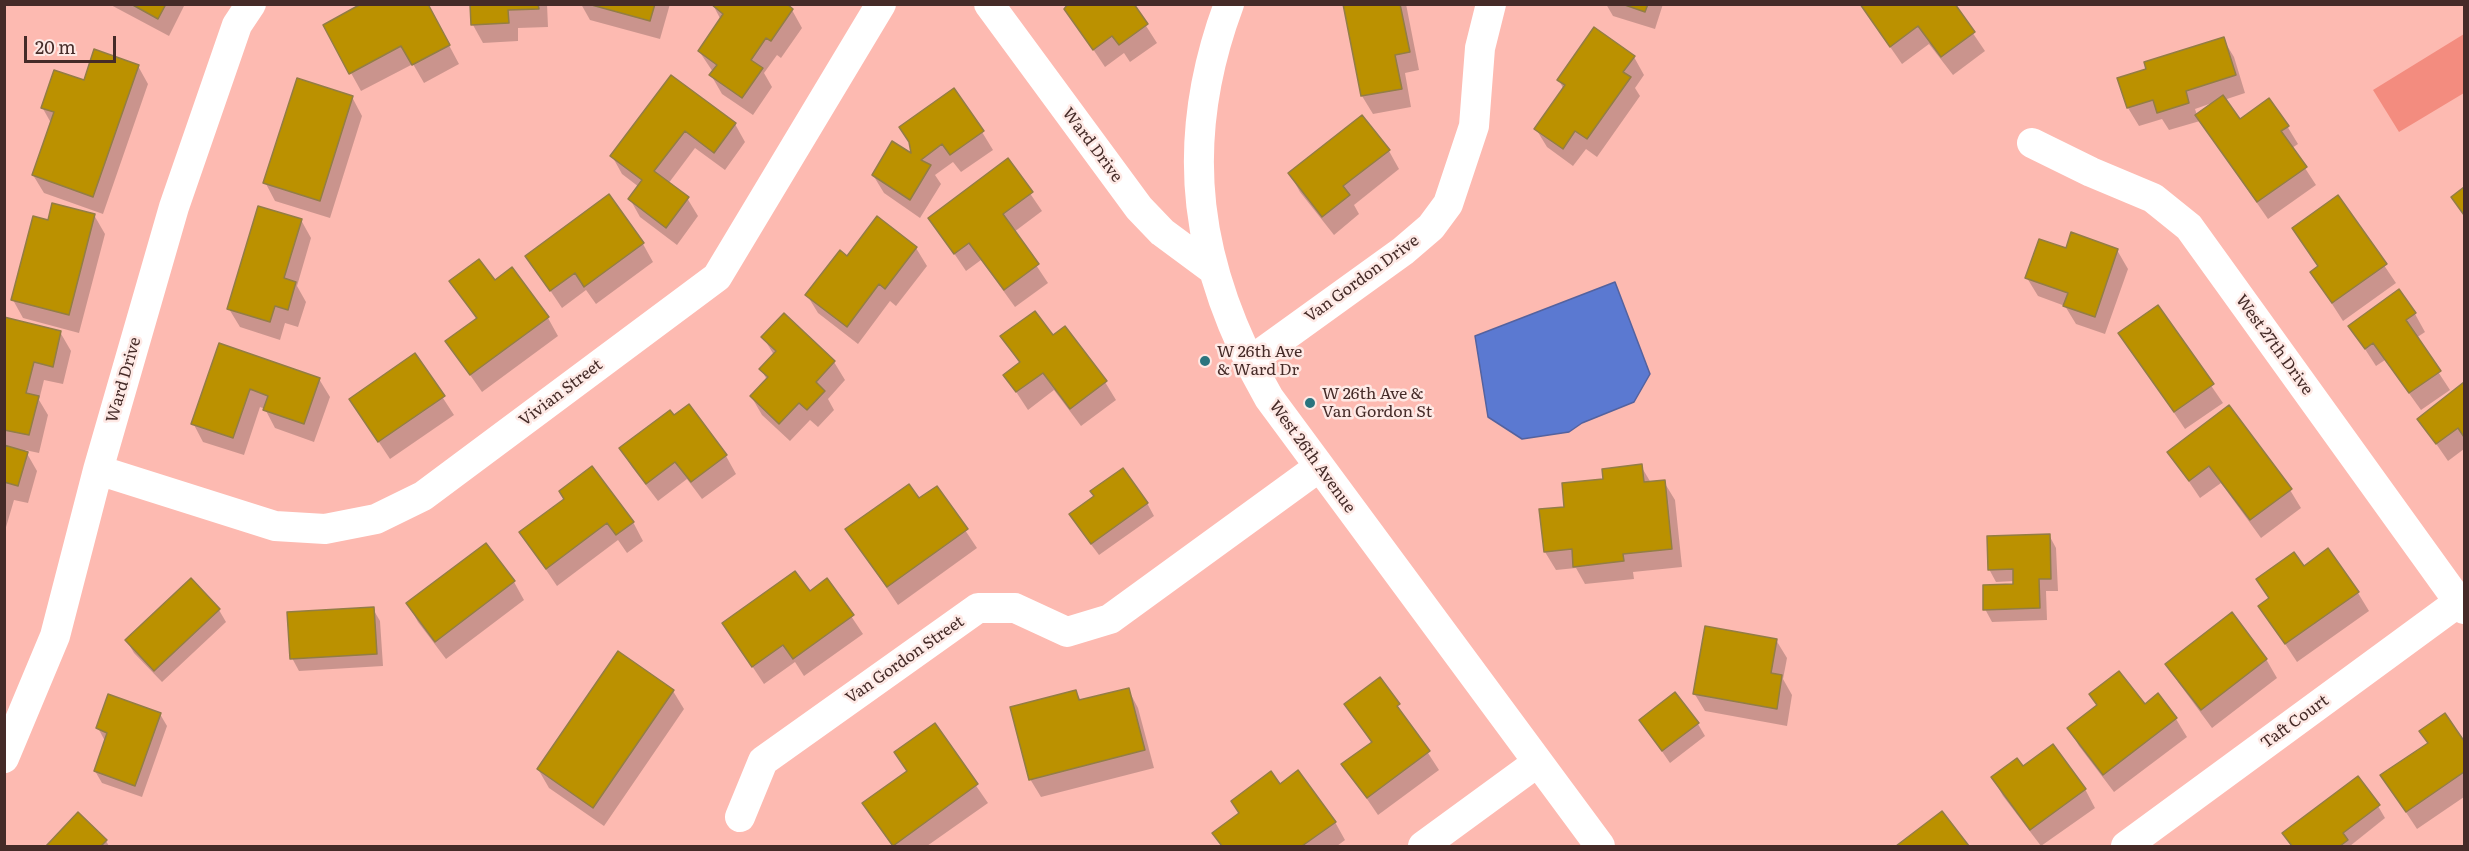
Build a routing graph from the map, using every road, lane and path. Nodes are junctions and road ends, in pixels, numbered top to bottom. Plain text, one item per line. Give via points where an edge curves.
1 (251, 4) edge
2 (881, 4) edge
3 (989, 4) edge
4 (1228, 4) edge
5 (1491, 4) edge
6 (2032, 143) dead end
7 (1212, 269) junction
8 (1249, 362) junction
9 (1319, 467) junction
10 (98, 470) junction
11 (2463, 603) edge
12 (4, 758) edge
13 (1538, 762) junction
14 (740, 817) dead end
15 (1424, 846) edge
16 (1600, 846) edge
17 (2126, 846) edge

1 - 10 street, Ward Drive via 237,25 174,207
2 - 10 street, Vivian Street via 717,277 423,496 376,519 325,529 275,526
3 - 7 street, Ward Drive via 1139,208 1162,232
4 - 7 street, West 26th Avenue via 1212,54 1200,130 1199,188
5 - 8 street, Van Gordon Drive via 1480,48 1474,126 1448,204 1431,227 1403,251
6 - 11 street, West 27th Drive via 2153,198 2189,227
7 - 8 street, West 26th Avenue
8 - 9 street, West 26th Avenue via 1269,398
9 - 13 street, West 26th Avenue
9 - 14 street, Van Gordon Street via 1110,618 1067,632 1015,608 978,608 763,761
10 - 12 street, Ward Drive via 56,636
11 - 17 street, Taft Court
13 - 15 street
13 - 16 street, West 26th Avenue

